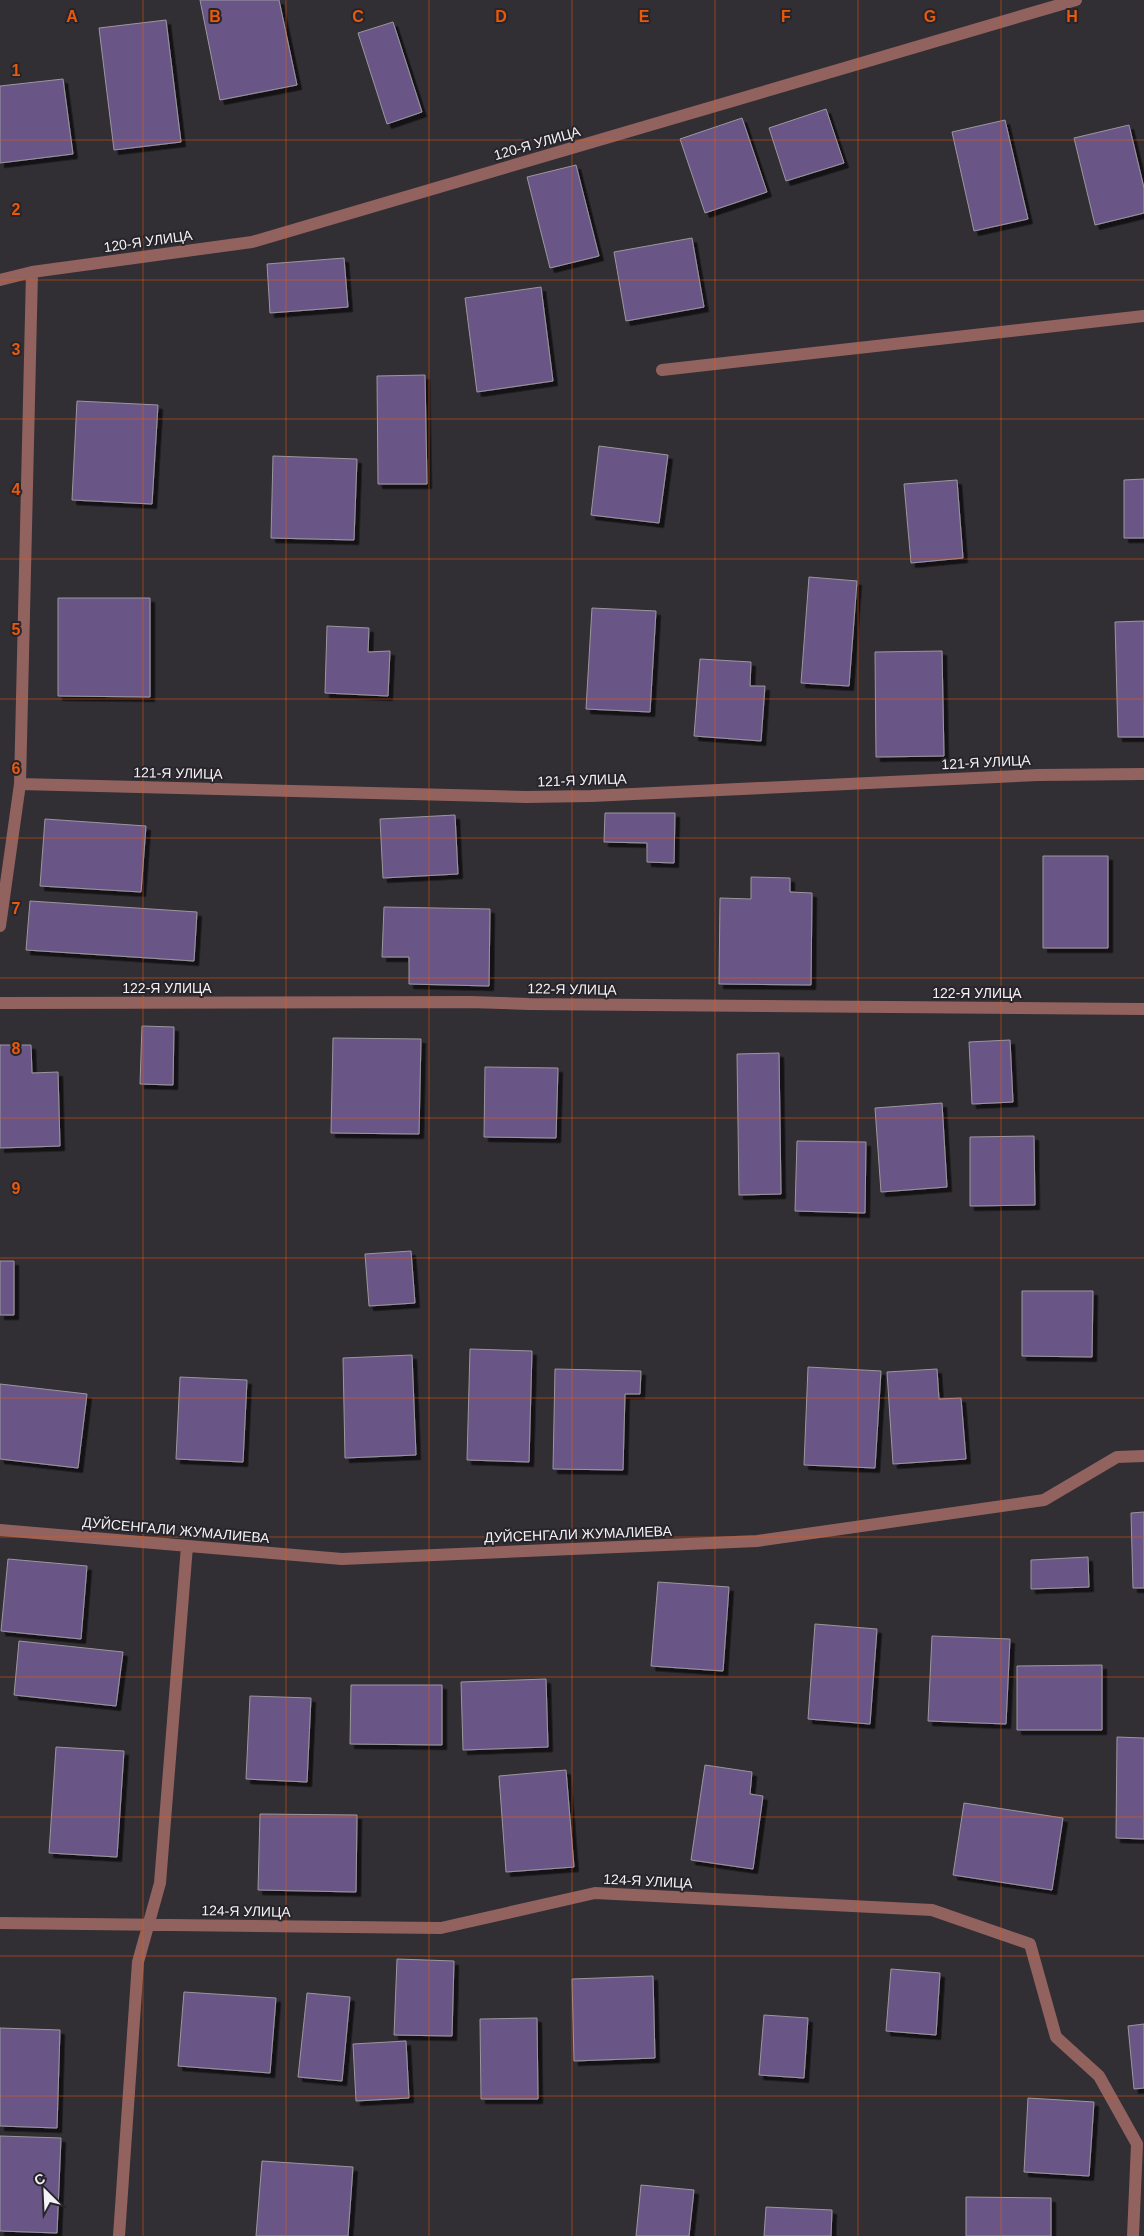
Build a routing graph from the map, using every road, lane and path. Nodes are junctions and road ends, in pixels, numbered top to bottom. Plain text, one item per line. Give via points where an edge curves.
1 (1076, 0) edge
2 (32, 272) junction
3 (0, 280) edge
4 (1144, 316) edge
5 (662, 370) dead end
6 (1144, 774) edge
7 (20, 784) junction
8 (0, 926) edge
9 (0, 1004) edge
10 (1144, 1009) edge
11 (1144, 1456) edge
12 (0, 1530) edge
13 (187, 1546) junction
14 (0, 1923) edge
15 (147, 1925) junction
16 (1141, 2144) edge
17 (119, 2236) edge
18 (1133, 2236) edge

1 - 2 street, 120-Я УЛИЦА via 252,242
2 - 3 street, 120-Я УЛИЦА
2 - 7 street
4 - 5 street
6 - 7 street, 121-Я УЛИЦА via 1038,775 526,797
7 - 8 street
9 - 10 street, 122-Я УЛИЦА via 470,1002
11 - 13 street, ДУЙСЕНГАЛИ ЖУМАЛИЕВА via 1117,1457 1044,1500 757,1541 342,1559
12 - 13 street, ДУЙСЕНГАЛИ ЖУМАЛИЕВА
13 - 15 street via 160,1883
14 - 15 street, 124-Я УЛИЦА
15 - 16 street, 124-Я УЛИЦА via 440,1928 595,1893 932,1910 1030,1944 1056,2037 1099,2076
15 - 17 street via 138,1962
16 - 18 street

